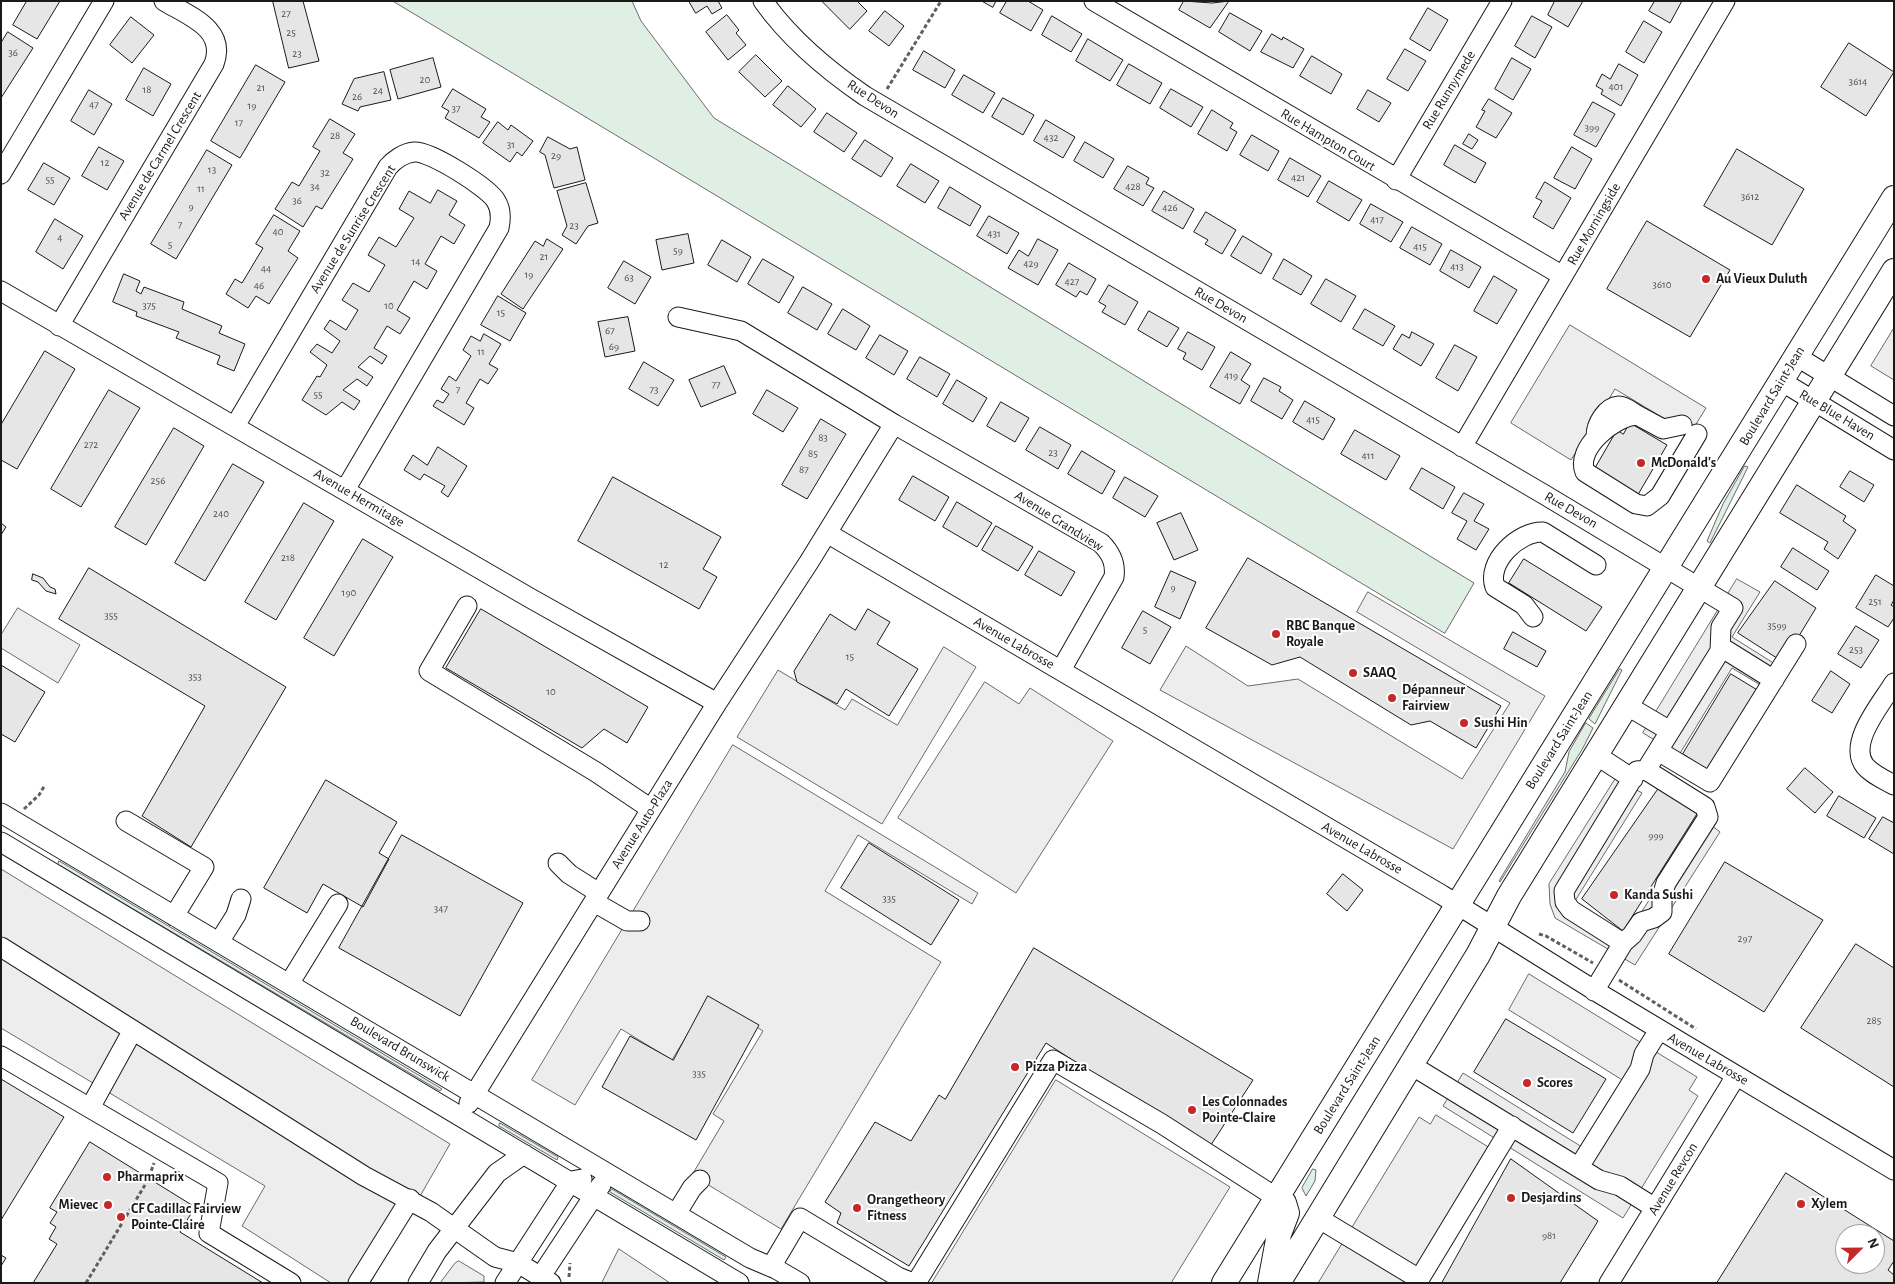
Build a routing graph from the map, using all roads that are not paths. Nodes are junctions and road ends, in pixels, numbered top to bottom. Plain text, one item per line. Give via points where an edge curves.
1 (104, 1) edge
2 (164, 1) edge
3 (763, 1) edge
4 (1094, 1) edge
5 (1502, 1) edge
6 (1725, 1) edge
7 (1, 174) edge
8 (1396, 180) junction
9 (1894, 198) edge
10 (1894, 271) edge
11 (1563, 276) junction
12 (1, 292) edge
13 (678, 317) dead end
14 (59, 326) junction
15 (1796, 356) junction
16 (1828, 376) junction
17 (1781, 381) junction
18 (1813, 400) junction
19 (1894, 416) edge
20 (894, 424) junction
21 (235, 426) junction
22 (1596, 436) joint
23 (1462, 447) junction
24 (1894, 450) edge
25 (345, 490) junction
26 (827, 533) junction
27 (1596, 565) dead end
28 (1666, 566) junction
29 (1698, 586) junction
30 (467, 606) dead end
31 (1532, 617) dead end
32 (1796, 644) dead end
33 (1721, 648) junction
34 (1061, 670) junction
35 (1774, 680) junction
36 (1894, 683) edge
37 (717, 703) junction
38 (1626, 705) junction
39 (1670, 731) junction
40 (1658, 751) junction
41 (1596, 755) junction
42 (1639, 774) junction
43 (1894, 785) edge
44 (651, 809) junction
45 (1, 813) edge
46 (126, 821) dead end
47 (1, 842) edge
48 (558, 863) dead end
49 (596, 898) junction
50 (242, 899) dead end
51 (338, 904) dead end
52 (1458, 905) junction
53 (174, 916) junction
54 (640, 920) dead end
55 (1493, 926) junction
56 (219, 942) junction
57 (1623, 943) junction
58 (1, 946) edge
59 (289, 984) junction
60 (1594, 991) junction
61 (133, 1030) junction
62 (1659, 1030) junction
63 (1, 1056) edge
64 (1411, 1065) junction
65 (1736, 1076) junction
66 (475, 1094) junction
67 (90, 1108) junction
68 (461, 1117) junction
69 (1512, 1126) junction
70 (524, 1154) junction
71 (1579, 1167) junction
72 (1894, 1170) edge
73 (608, 1174) junction
74 (700, 1180) dead end
75 (571, 1181) junction
76 (595, 1195) junction
77 (1277, 1198) junction
78 (410, 1199) junction
79 (1655, 1208) junction
80 (676, 1214) junction
81 (1318, 1218) junction
82 (455, 1229) junction
83 (518, 1263) junction
84 (771, 1267) junction
85 (546, 1279) edge
86 (1418, 1281) edge
87 (291, 1283) edge
88 (358, 1283) edge
89 (418, 1283) edge
90 (505, 1283) edge
91 (739, 1283) edge
92 (800, 1283) edge
93 (915, 1283) edge
94 (1224, 1283) edge
95 (1270, 1283) edge
96 (1278, 1283) edge
97 (1609, 1283) edge

1 - 7 street
2 - 14 street, Avenue de Carmel Crescent via 207,27 214,35 218,54
3 - 23 street, Rue Devon via 810,54 865,96
4 - 8 street, Rue Hampton Court
5 - 8 street, Rue Runnymede
6 - 11 street, Rue Morningside
8 - 11 street, Rue Hampton Court
9 - 15 main road, Boulevard Saint-Jean
10 - 16 main road
11 - 23 street, Rue Morningside
12 - 14 street, Avenue Hermitage
13 - 20 street, Avenue Grandview via 741,332
14 - 21 street, Avenue Hermitage
15 - 16 street, Rue Blue Haven
15 - 17 main road, Boulevard Saint-Jean
16 - 18 main road
16 - 19 street, Rue Blue Haven
17 - 18 street, Rue Blue Haven
17 - 28 main road, Boulevard Saint-Jean
18 - 24 street, Rue Blue Haven
18 - 29 main road
20 - 26 street
20 - 34 street, Avenue Grandview via 1101,543 1111,555 1115,570 1112,584
21 - 25 street, Avenue Hermitage
21 - 25 street, Avenue de Sunrise Crescent via 388,167 414,152 453,168 492,195 499,208 499,228
22 - 22 street via 1584,456 1585,472 1636,504 1647,506 1660,496 1689,430 1663,429 1637,415 1626,417
23 - 28 street, Rue Devon
25 - 37 street, Avenue Hermitage
26 - 34 street, Avenue Labrosse
26 - 37 street, Avenue Auto-Plaza
27 - 31 street via 1543,532 1512,543 1496,568 1493,583 1524,605
28 - 29 street, Rue Devon
28 - 52 main road, Boulevard Saint-Jean
29 - 33 street, Rue Devon via 1733,608 1721,628
29 - 38 main road
30 - 44 street via 429,672 596,772
32 - 35 street
33 - 35 street
33 - 39 street
34 - 52 street, Avenue Labrosse
35 - 40 street via 1710,782
36 - 43 street via 1864,732 1859,748 1865,766
37 - 44 street, Avenue Auto-Plaza
38 - 39 street
38 - 41 main road
39 - 40 street
40 - 42 street
41 - 42 street
41 - 55 main road via 1508,896
42 - 57 street via 1564,891 1565,902 1571,910
42 - 57 street via 1705,807 1708,817 1666,883 1662,912 1641,922
44 - 49 street, Avenue Auto-Plaza
45 - 53 street, Boulevard Brunswick
46 - 53 street via 204,867
47 - 68 street, Boulevard Brunswick
48 - 49 street
49 - 54 street via 627,922
49 - 66 street, Avenue Auto-Plaza
50 - 56 street
51 - 59 street
52 - 55 street, Avenue Labrosse
52 - 77 main road, Boulevard Saint-Jean
53 - 56 street, Boulevard Brunswick
55 - 60 street, Avenue Labrosse
55 - 64 main road
56 - 59 street, Boulevard Brunswick
57 - 60 street
58 - 61 street
59 - 66 street, Boulevard Brunswick
60 - 62 street, Avenue Labrosse
61 - 67 street
61 - 78 street via 364,1176
62 - 65 street, Avenue Labrosse
62 - 71 street via 1644,1054 1640,1069
63 - 67 street
64 - 69 street
64 - 81 main road
65 - 72 street, Avenue Labrosse
65 - 79 street, Avenue Revcon
66 - 68 street, Avenue Auto-Plaza
66 - 73 street, Boulevard Brunswick
67 - 87 street via 218,1183 209,1233
68 - 70 street, Boulevard Brunswick
69 - 71 street
69 - 86 street
70 - 75 street, Boulevard Brunswick
70 - 82 street via 497,1173
71 - 79 street via 1599,1180 1620,1186
73 - 75 street
73 - 76 street
73 - 80 street, Boulevard Brunswick
74 - 80 street
75 - 76 street, Boulevard Brunswick
75 - 83 street
76 - 85 street
76 - 91 street, Boulevard Brunswick
77 - 93 street via 1162,1124 1053,1060
77 - 94 main road, Boulevard Saint-Jean
77 - 95 main road via 1284,1203 1287,1213 1279,1234
78 - 82 street
78 - 88 street
79 - 97 street, Avenue Revcon
80 - 84 street, Boulevard Brunswick
81 - 86 street
81 - 96 main road
82 - 83 street via 495,1258
82 - 89 street
83 - 85 street
83 - 90 street
84 - 92 street, Boulevard Brunswick
84 - 93 street via 800,1218 898,1277

